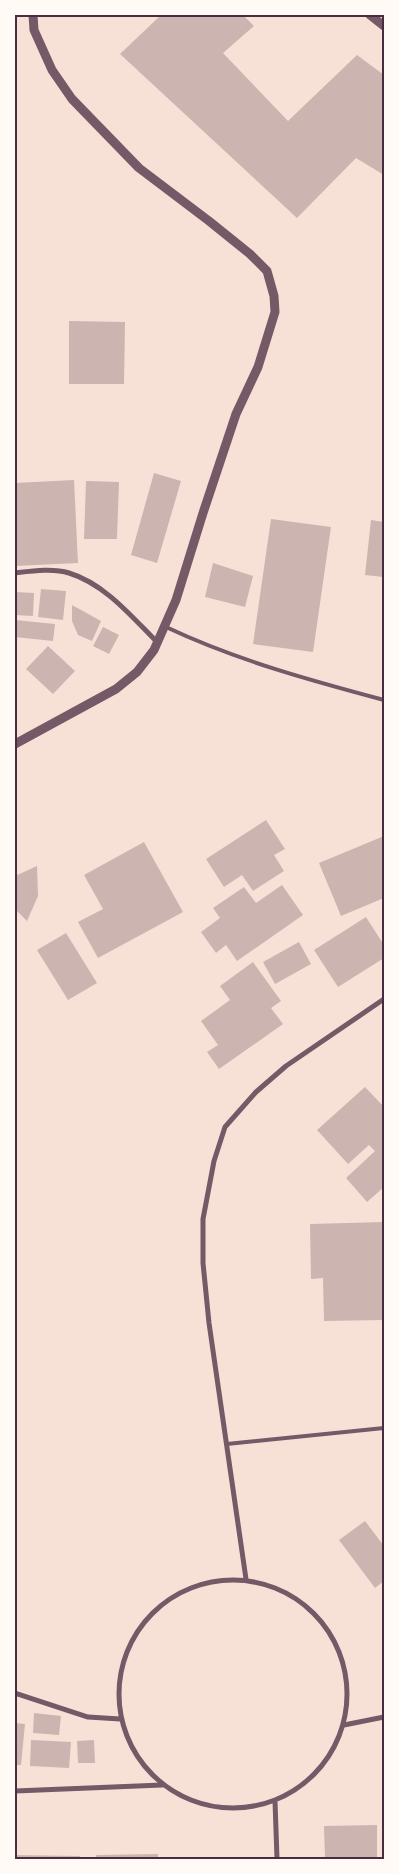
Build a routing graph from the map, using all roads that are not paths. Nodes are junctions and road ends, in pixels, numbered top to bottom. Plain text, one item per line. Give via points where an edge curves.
1 (33, 15) edge
2 (370, 15) edge
3 (384, 26) edge
4 (15, 573) edge
5 (166, 628) junction
6 (158, 643) junction
7 (384, 700) edge
8 (15, 744) edge
9 (384, 999) edge
10 (384, 1428) edge
11 (227, 1444) junction
12 (246, 1579) junction
13 (15, 1694) edge
14 (384, 1717) edge
15 (120, 1719) junction
16 (344, 1725) junction
17 (162, 1785) junction
18 (15, 1791) edge
19 (275, 1801) junction
20 (277, 1859) edge

1 - 5 street via 34,30 52,70 72,99 139,168 250,254 267,272 274,296 276,312 269,334 236,414
2 - 3 street
4 - 6 street via 35,570 68,572 95,585
5 - 6 street
5 - 7 lane via 248,661
6 - 8 street via 137,672 116,689
9 - 11 street via 286,1066 256,1092 222,1136 207,1194 204,1263
10 - 11 lane
11 - 12 street
12 - 15 street via 202,1582 163,1602 134,1634 118,1675
12 - 16 street via 293,1595 329,1629 348,1675
13 - 15 street via 88,1717
14 - 16 street
15 - 17 street via 128,1744
16 - 19 street via 330,1757 306,1783
17 - 18 street
17 - 19 street via 197,1803 237,1808
19 - 20 street

